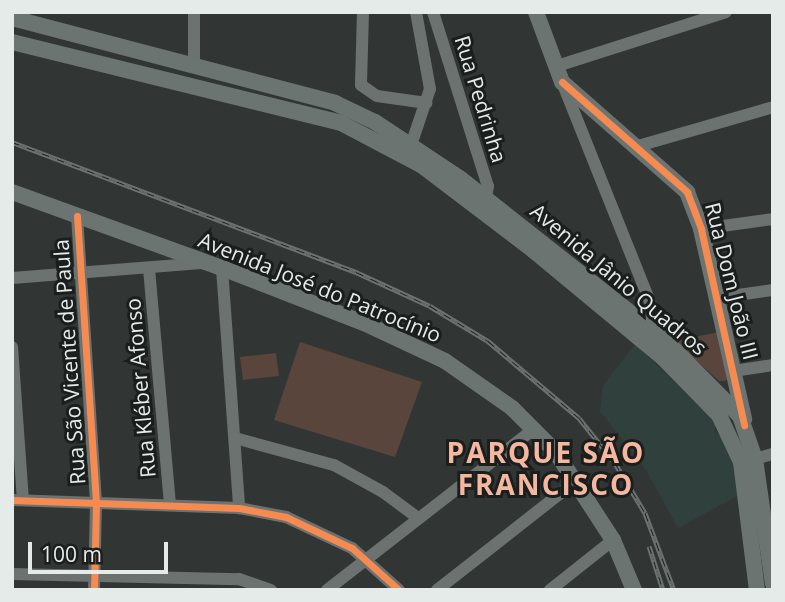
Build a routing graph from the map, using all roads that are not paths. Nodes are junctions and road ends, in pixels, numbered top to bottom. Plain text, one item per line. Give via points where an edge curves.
1 (194, 12) edge
2 (363, 12) edge
3 (416, 12) edge
4 (433, 12) edge
5 (536, 12) edge
6 (726, 12) edge
7 (12, 18) edge
8 (12, 43) edge
9 (194, 66) junction
10 (559, 74) junction
11 (427, 103) junction
12 (773, 107) edge
13 (348, 117) junction
14 (411, 145) junction
15 (638, 146) junction
16 (424, 161) junction
17 (12, 192) edge
18 (486, 198) junction
19 (77, 216) junction
20 (773, 219) edge
21 (701, 229) junction
22 (170, 250) junction
23 (216, 265) junction
24 (153, 268) junction
25 (79, 273) junction
26 (12, 278) edge
27 (773, 290) edge
28 (716, 298) junction
29 (665, 340) junction
30 (12, 347) edge
31 (773, 365) edge
32 (734, 376) junction
33 (730, 404) junction
34 (736, 427) junction
35 (534, 429) junction
36 (234, 438) junction
37 (773, 454) edge
38 (755, 459) junction
39 (576, 481) junction
40 (18, 500) edge
41 (96, 503) junction
42 (170, 504) junction
43 (239, 508) junction
44 (418, 518) junction
45 (613, 540) junction
46 (366, 559) junction
47 (755, 564) junction
48 (12, 574) edge
49 (93, 575) junction
50 (772, 576) edge
51 (94, 590) edge
52 (271, 590) edge
53 (327, 590) edge
54 (399, 590) edge
55 (437, 590) edge
56 (550, 590) edge
57 (634, 590) edge
58 (757, 590) edge

1 - 9 street
2 - 11 street via 361,85 377,96
3 - 11 street via 429,69
4 - 18 street, Rua Pedrinha via 485,174
5 - 10 main road
6 - 10 street
7 - 9 main road
8 - 13 main road
9 - 13 main road
10 - 15 main road, Rua Dom João III
10 - 29 street
11 - 14 street
12 - 15 street
13 - 14 main road
13 - 16 main road
14 - 16 main road
15 - 21 main road, Rua Dom João III via 682,185
16 - 18 main road, Avenida Jânio Quadros
16 - 34 main road, Avenida Jânio Quadros via 663,358
17 - 19 main road, Avenida José do Patrocínio
18 - 29 main road, Avenida Jânio Quadros
19 - 22 main road, Avenida José do Patrocínio
19 - 25 street, Rua São Vicente de Paula
20 - 21 street
21 - 28 main road, Rua Dom João III
22 - 23 main road, Avenida José do Patrocínio
22 - 24 street
23 - 24 street
23 - 35 main road, Avenida José do Patrocínio via 445,361
23 - 36 street
24 - 25 street
24 - 42 street, Rua Kléber Afonso
25 - 26 street
25 - 41 street, Rua São Vicente de Paula
27 - 28 street
28 - 32 main road, Rua Dom João III
29 - 33 main road, Avenida Jânio Quadros
30 - 40 street
31 - 32 street
32 - 33 main road, Rua Dom João III
32 - 34 main road, Rua Dom João III
33 - 34 main road, Rua Dom João III
34 - 38 main road, Avenida Jânio Quadros
34 - 47 main road, Avenida Jânio Quadros
35 - 39 main road, Avenida José do Patrocínio
35 - 44 street
36 - 43 street
36 - 44 street via 334,465
37 - 38 street
38 - 50 main road, Avenida Jânio Quadros
39 - 45 main road, Avenida José do Patrocínio
39 - 55 street
40 - 41 street
41 - 42 street
41 - 49 street, Rua São Vicente de Paula
42 - 43 street
43 - 46 street via 307,525
44 - 46 street
45 - 56 street
45 - 57 main road, Avenida José do Patrocínio
46 - 53 street
46 - 54 street
47 - 50 main road
47 - 58 main road, Avenida Jânio Quadros
48 - 49 street
49 - 51 street, Rua São Vicente de Paula
49 - 52 street via 239,579

